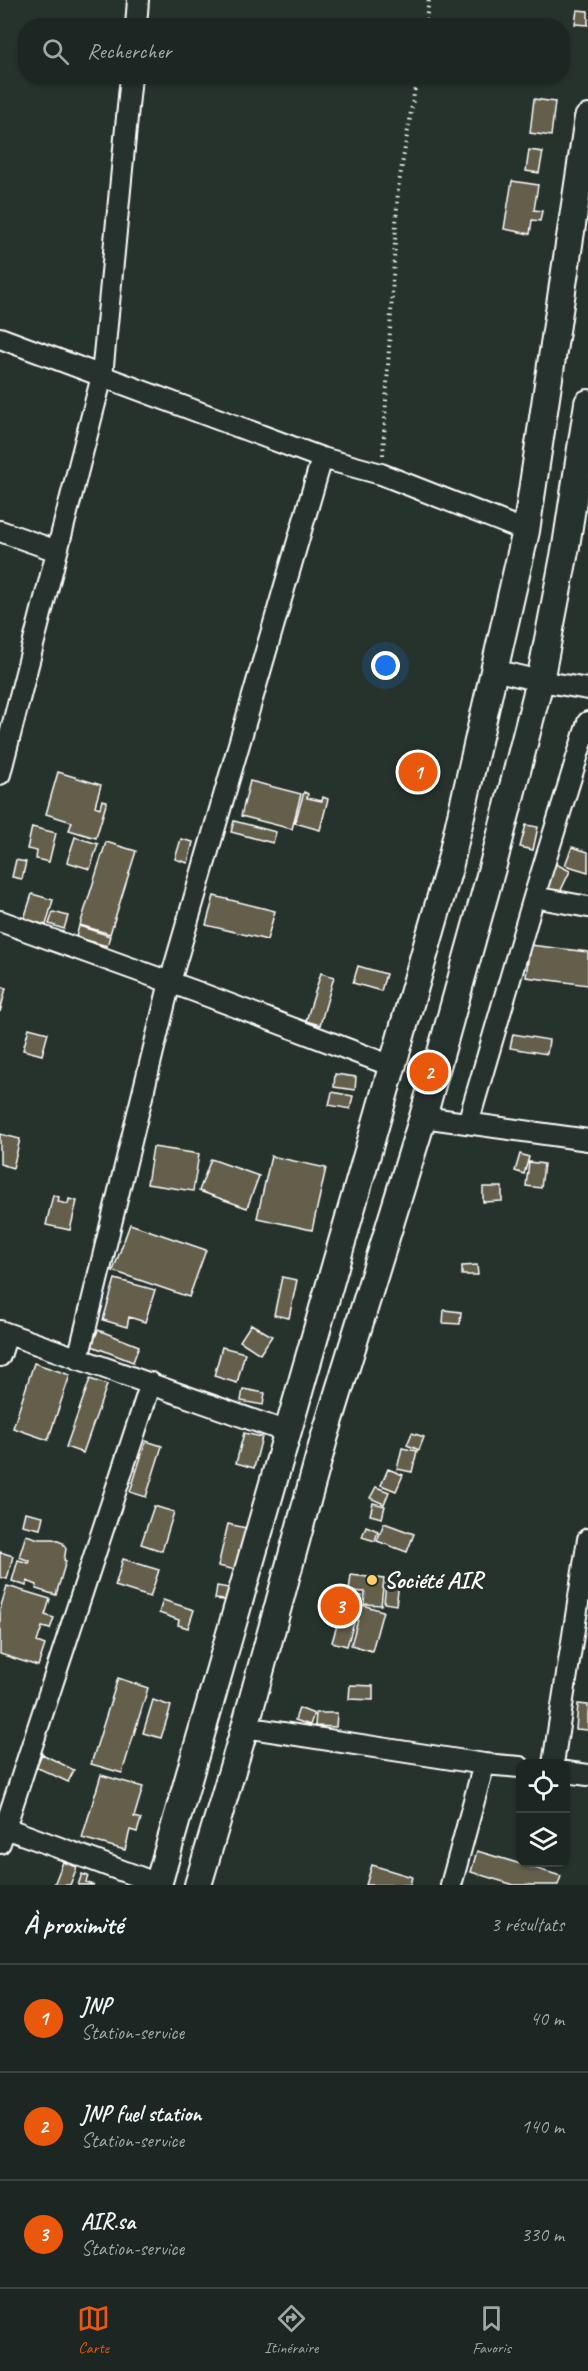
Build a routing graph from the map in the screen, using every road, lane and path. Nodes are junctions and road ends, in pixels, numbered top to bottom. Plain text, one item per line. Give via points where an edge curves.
1 (138, 0) edge
2 (429, 0) edge
3 (137, 18) edge
4 (426, 18) edge
5 (130, 84) edge
6 (416, 84) edge
7 (588, 118) edge
8 (0, 338) edge
9 (102, 376) junction
10 (588, 403) edge
11 (322, 458) junction
12 (381, 474) junction
13 (0, 531) edge
14 (526, 531) junction
15 (57, 552) junction
16 (494, 670) junction
17 (540, 681) junction
18 (588, 689) edge
19 (588, 722) edge
20 (6, 723) edge
21 (0, 774) edge
22 (534, 897) junction
23 (588, 907) edge
24 (0, 921) edge
25 (170, 982) junction
26 (392, 1066) junction
27 (423, 1117) junction
28 (468, 1123) junction
29 (588, 1140) edge
30 (4, 1333) edge
31 (0, 1356) edge
32 (78, 1359) junction
33 (151, 1383) junction
34 (287, 1432) junction
35 (588, 1539) edge
36 (245, 1727) junction
37 (554, 1759) edge
38 (484, 1764) junction
39 (516, 1767) edge
40 (570, 1773) edge
41 (588, 1775) edge
42 (2, 1832) edge
43 (158, 1885) edge
44 (198, 1885) edge
45 (451, 1885) edge

1 - 3 street
2 - 4 path
5 - 9 street
6 - 12 path via 398,189
7 - 14 main road
8 - 9 street
9 - 11 street
9 - 15 street
10 - 17 main road
11 - 12 street
11 - 25 street
12 - 14 street
13 - 15 street
14 - 16 main road
15 - 20 street
16 - 17 street
16 - 26 main road via 449,867
17 - 18 street
17 - 27 main road
19 - 22 street
20 - 21 street
22 - 23 street
22 - 28 street
24 - 25 street
25 - 26 street
25 - 32 street
26 - 34 main road
27 - 28 street
27 - 36 main road via 324,1439
28 - 29 street
30 - 31 street
30 - 32 street
32 - 33 street
33 - 34 street
33 - 42 street
34 - 43 main road
35 - 37 street
36 - 38 street
36 - 44 main road
38 - 39 street
38 - 45 street
40 - 41 street
42 - 43 street

